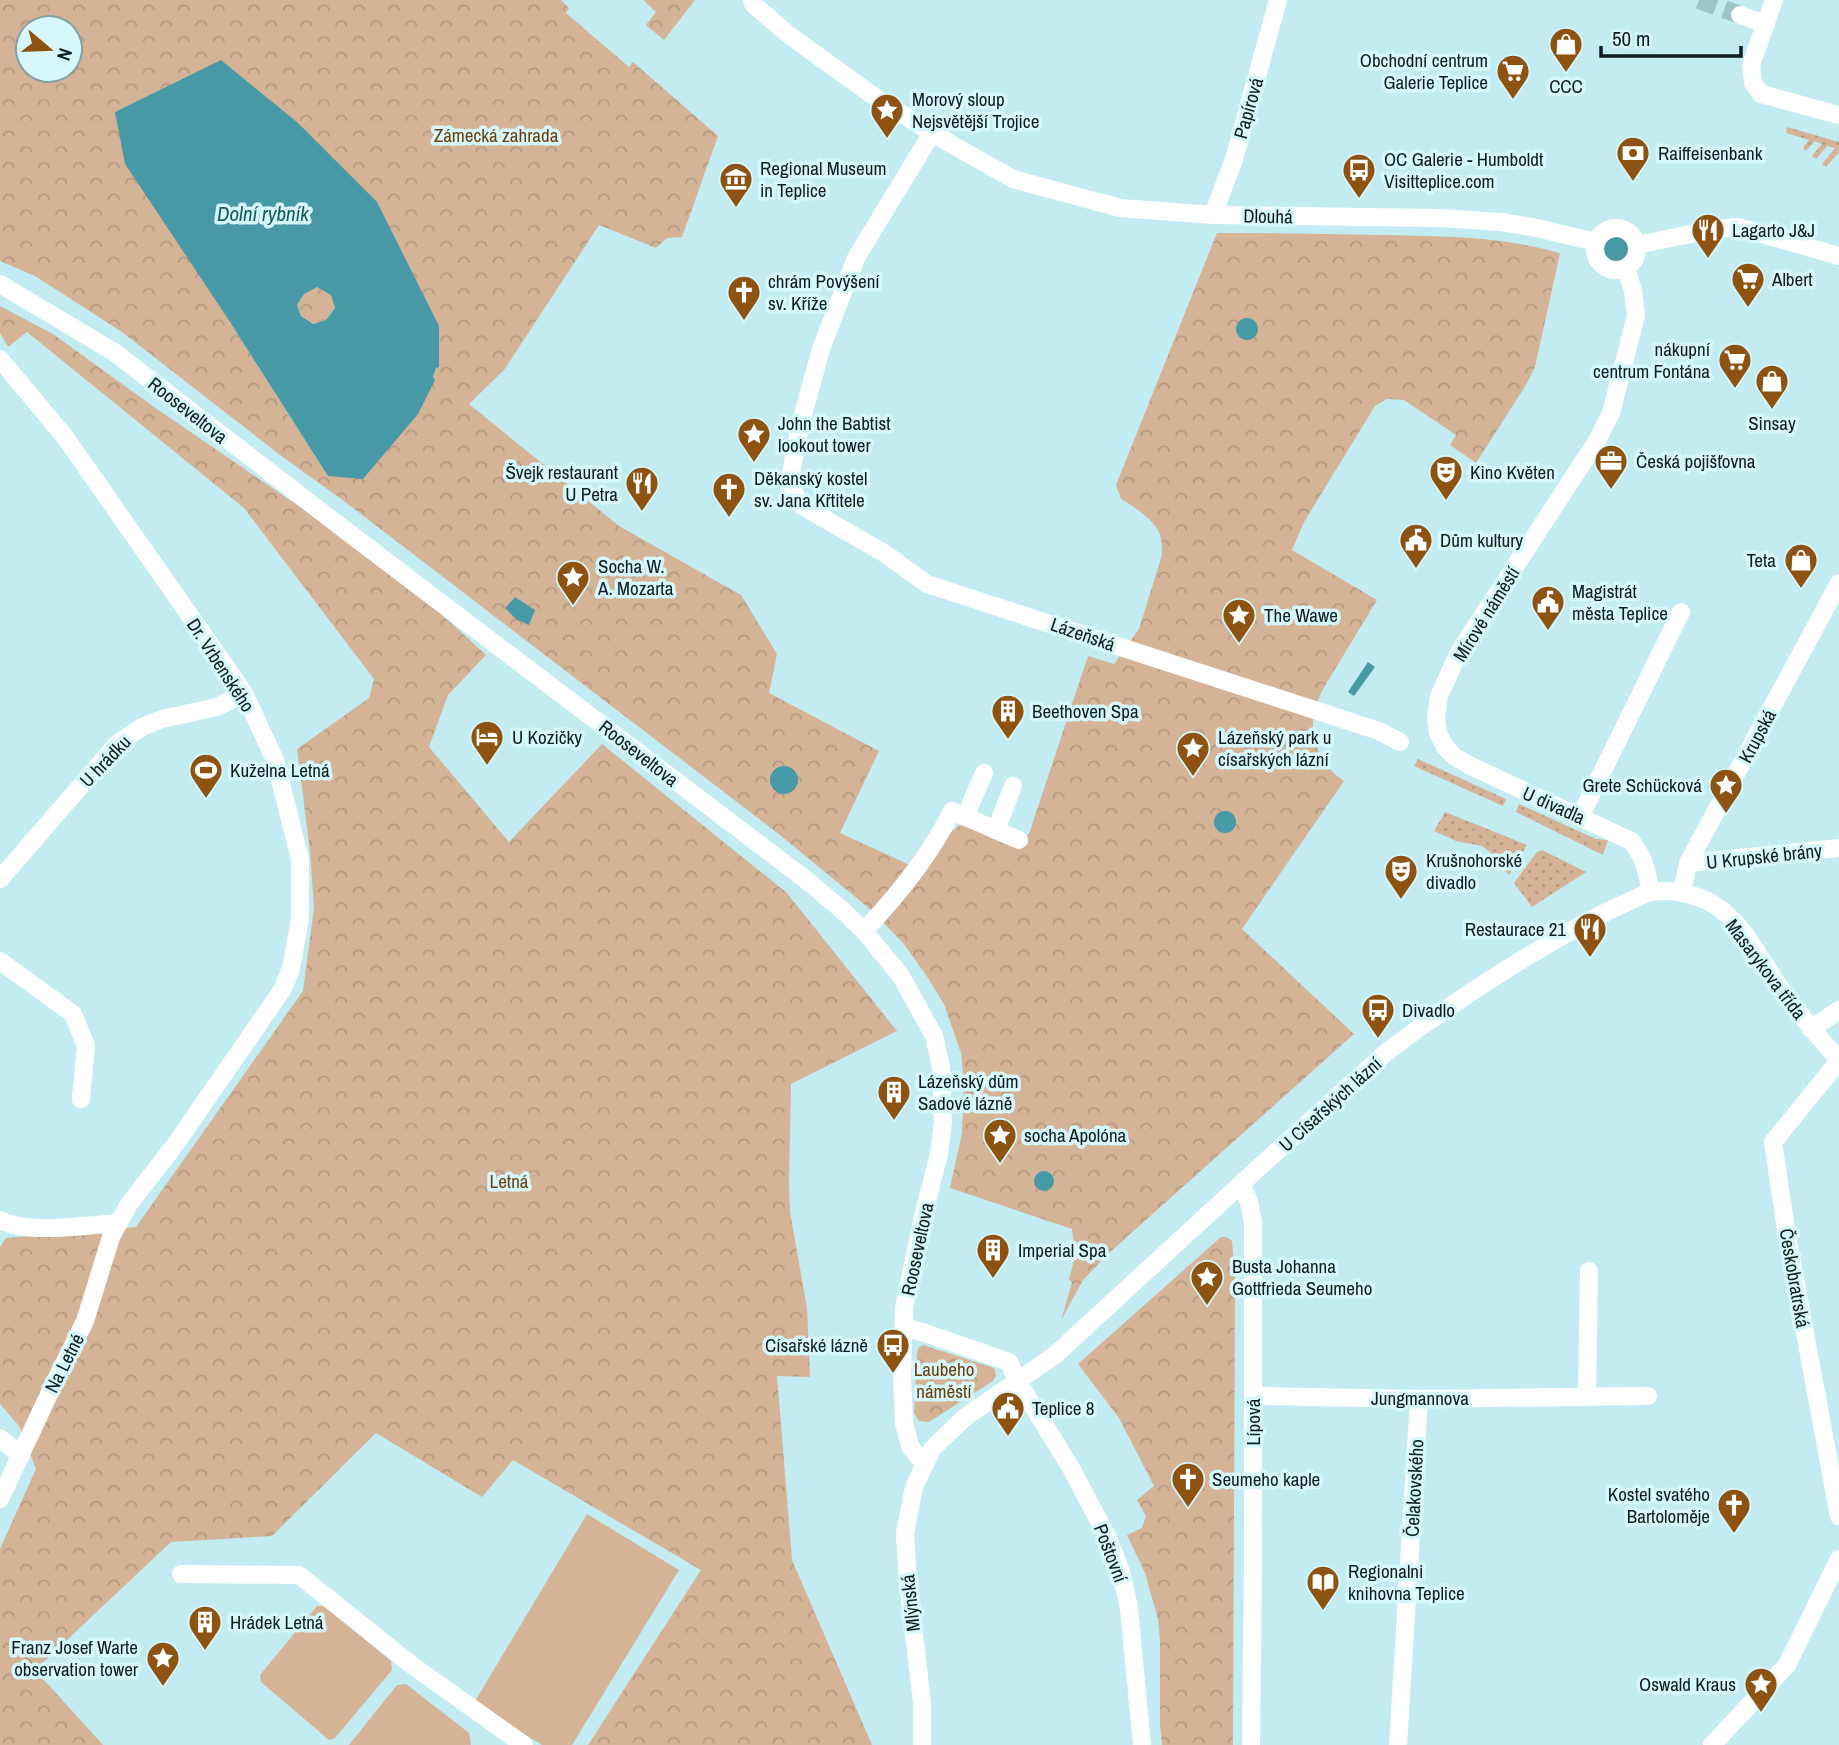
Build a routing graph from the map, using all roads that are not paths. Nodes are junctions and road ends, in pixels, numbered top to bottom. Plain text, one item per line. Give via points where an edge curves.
1 (752, 0) edge
2 (1278, 0) edge
3 (1774, 0) edge
4 (1740, 15) tunnel mouth
5 (1764, 27) junction
6 (1839, 115) edge
7 (932, 132) junction
8 (1213, 215) junction
9 (1596, 242) junction
10 (1637, 245) junction
11 (1839, 256) edge
12 (1626, 269) junction
13 (0, 284) edge
14 (0, 359) edge
15 (1839, 583) edge
16 (1681, 612) dead end
17 (244, 693) junction
18 (1438, 733) joint
19 (1400, 742) dead end
20 (984, 773) dead end
21 (1013, 786) dead end
22 (965, 817) junction
23 (1580, 817) junction
24 (996, 830) junction
25 (1019, 840) dead end
26 (1839, 848) edge
27 (1688, 863) junction
28 (0, 879) edge
29 (1650, 892) junction
30 (1682, 892) junction
31 (864, 931) junction
32 (0, 961) edge
33 (1839, 1010) edge
34 (1811, 1029) junction
35 (1839, 1061) edge
36 (81, 1099) dead end
37 (1241, 1184) junction
38 (0, 1220) edge
39 (119, 1223) junction
40 (1589, 1271) dead end
41 (904, 1328) junction
42 (1018, 1382) junction
43 (1254, 1396) junction
44 (1587, 1396) junction
45 (1648, 1396) dead end
46 (1419, 1399) junction
47 (0, 1438) edge
48 (21, 1456) junction
49 (924, 1464) junction
50 (0, 1499) edge
51 (1839, 1516) edge
52 (1839, 1559) edge
53 (181, 1574) dead end
54 (524, 1745) edge
55 (922, 1745) edge
56 (1142, 1745) edge
57 (1251, 1745) edge
58 (1398, 1745) edge
59 (1712, 1745) edge

1 - 7 street, Dlouhá via 832,67
2 - 8 street, Papírová via 1234,159
3 - 5 street
4 - 5 street
5 - 6 street via 1751,65 1753,83 1761,94
7 - 8 street, Dlouhá via 1013,179 1120,208
7 - 19 street, Lázeňská via 856,258 821,349 789,485 802,506 884,552 928,584
8 - 9 street, Dlouhá via 1501,222
9 - 10 street via 1608,229 1617,228 1630,233
9 - 12 street via 1596,257 1605,268
10 - 11 street via 1738,227
10 - 12 street via 1635,259
12 - 18 street, Mírové náměstí via 1636,316 1611,413 1459,652 1439,695
13 - 31 street, Rooseveltova via 114,352 805,879
14 - 17 street, Dr. Vrbenského via 65,437
15 - 27 street, Krupská
16 - 23 street
17 - 28 street, U hrádku via 217,707 142,727 117,744
17 - 39 street, Dr. Vrbenského via 275,760 300,859 300,918 291,969 282,990
18 - 23 street, U divadla via 1455,757
20 - 22 street
21 - 24 street
22 - 24 street
22 - 31 street via 953,811 903,885
23 - 29 street, U divadla via 1631,841 1648,871
24 - 25 street
26 - 27 street, U Krupské brány
27 - 30 street, Krupská
29 - 30 street, U Císařských lázní
29 - 37 street, U Císařských lázní via 1543,946 1451,1004 1389,1050
30 - 34 street, Masarykova třída via 1713,904 1740,929
31 - 41 street, Rooseveltova via 920,1008 934,1036 941,1067 939,1154 904,1308
32 - 36 street via 73,1014 86,1046
33 - 34 street
34 - 35 street, Masarykova třída
35 - 51 street, Českobratrská via 1773,1143
37 - 42 street, U Císařských lázní via 1055,1355
37 - 43 street, Lípová via 1253,1222
38 - 39 street via 30,1228
39 - 48 street, Na Letné via 85,1321
40 - 44 street
41 - 42 street via 1009,1362
41 - 49 street via 904,1423 910,1446
42 - 49 street via 954,1426
42 - 56 street, Poštovní via 1071,1468 1122,1573
43 - 46 street, Jungmannova
43 - 57 street, Lípová
44 - 45 street, Jungmannova
44 - 46 street, Jungmannova
46 - 58 street, Čelakovského
47 - 48 street
48 - 50 street, Na Letné
49 - 55 street, Mlýnská via 914,1487 905,1533
52 - 59 street via 1787,1665
53 - 54 street via 299,1575 413,1666

